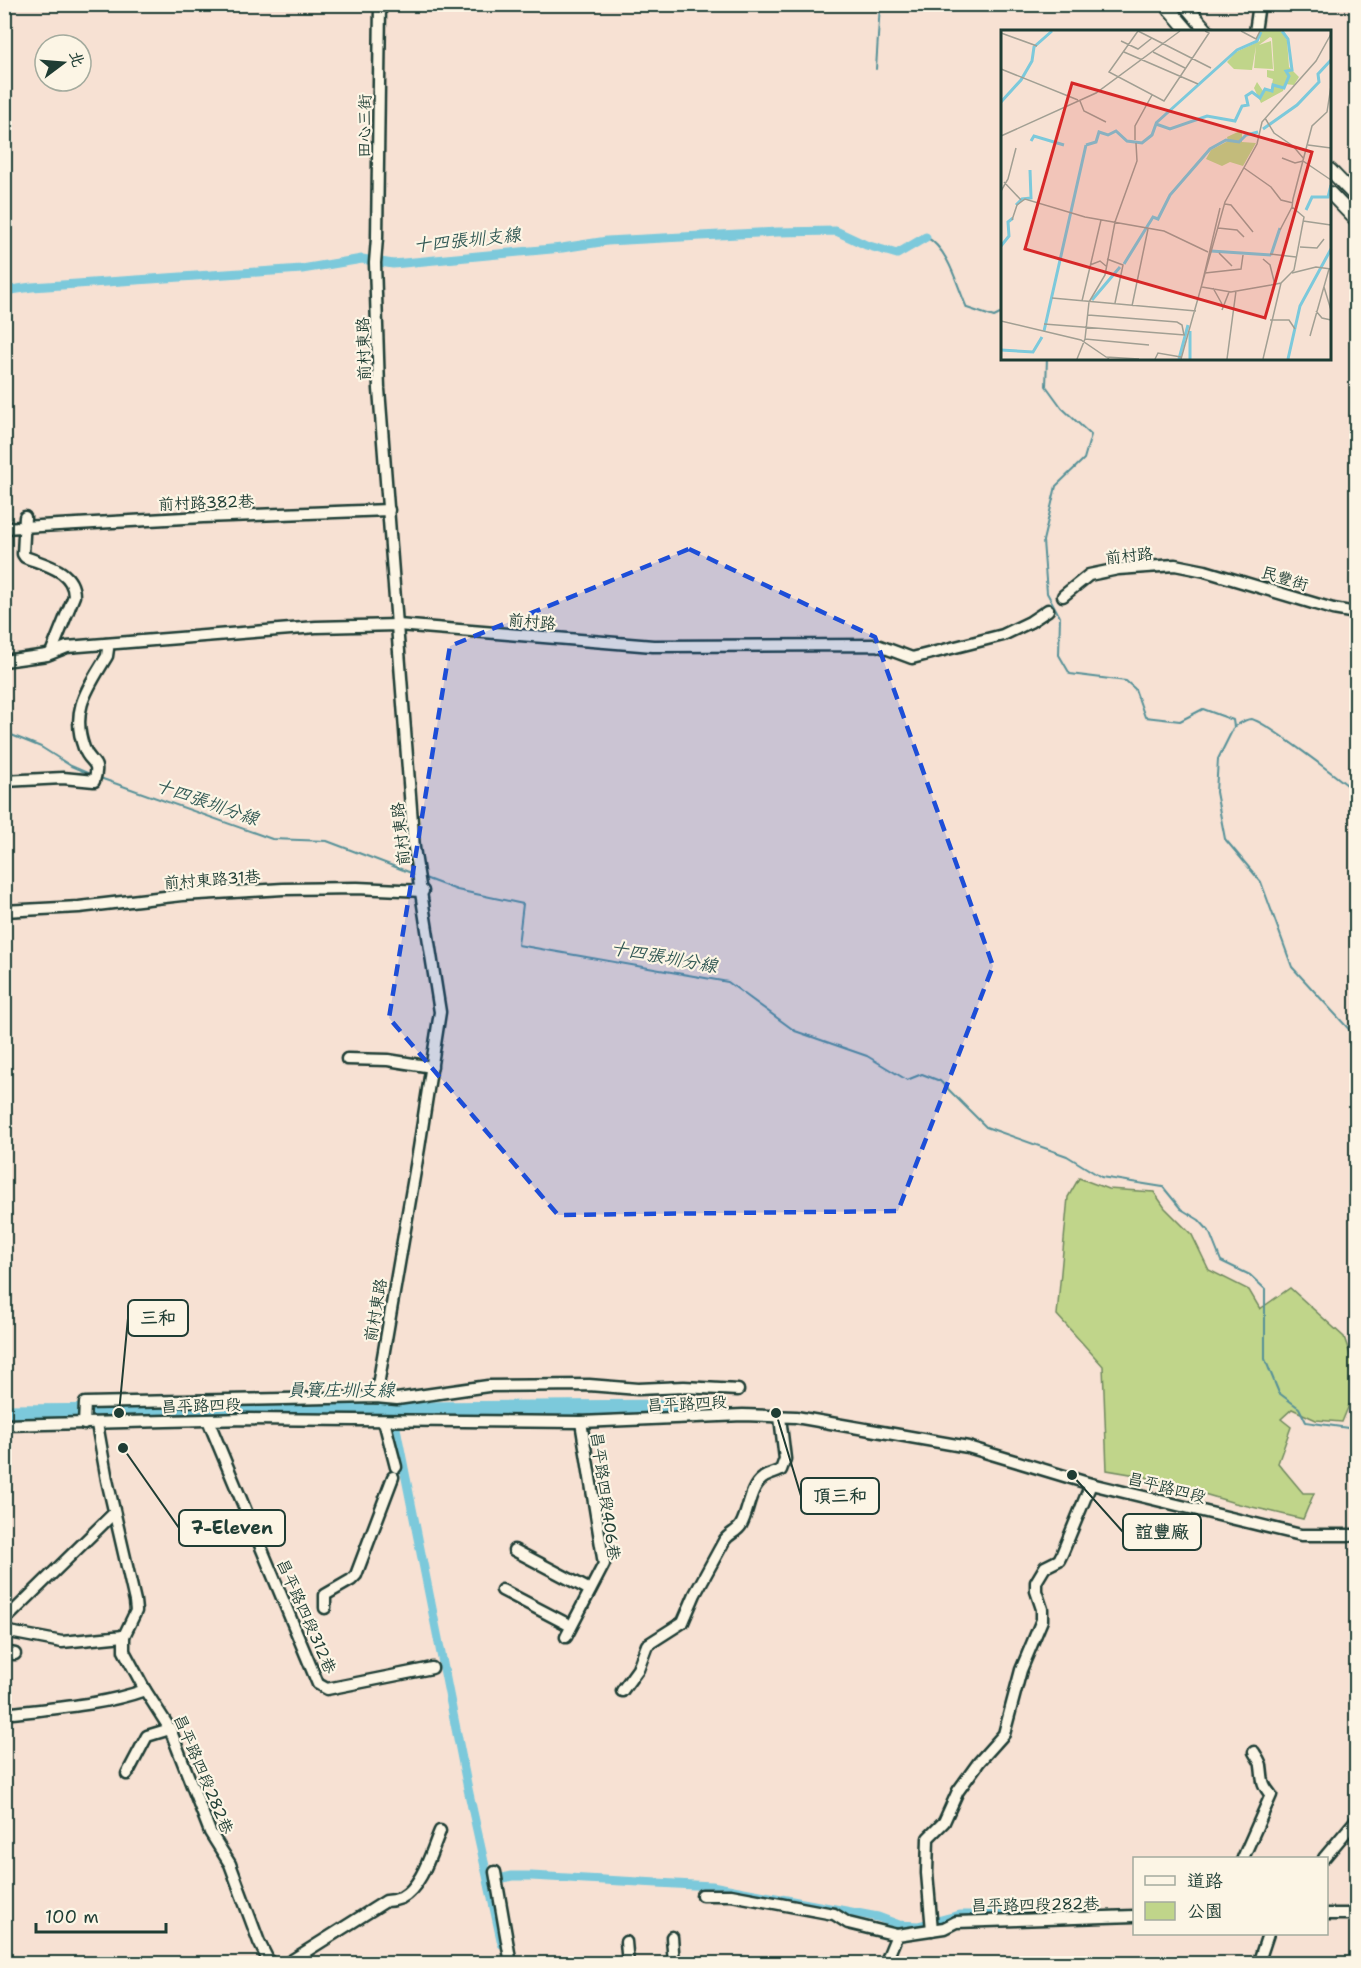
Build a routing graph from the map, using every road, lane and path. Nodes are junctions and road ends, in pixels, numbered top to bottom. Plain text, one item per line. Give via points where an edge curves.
1 (380, 4) edge
2 (1165, 4) edge
3 (1184, 4) edge
4 (1259, 4) edge
5 (1187, 30) edge
6 (1206, 30) edge
7 (1255, 30) edge
8 (1331, 172) edge
9 (1331, 195) edge
10 (1356, 197) edge
11 (1356, 219) edge
12 (375, 263) joint
13 (389, 510) junction
14 (24, 521) junction
15 (4, 528) edge
16 (1205, 571) joint
17 (1063, 596) dead end
18 (1048, 610) dead end
19 (1356, 613) edge
20 (398, 625) junction
21 (106, 644) junction
22 (51, 653) junction
23 (4, 661) edge
24 (4, 781) edge
25 (423, 891) junction
26 (4, 911) edge
27 (347, 1059) dead end
28 (432, 1066) junction
29 (738, 1390) dead end
30 (376, 1397) junction
31 (780, 1417) junction
32 (208, 1420) junction
33 (384, 1420) junction
34 (581, 1422) junction
35 (84, 1424) junction
36 (97, 1424) junction
37 (4, 1425) edge
38 (1091, 1485) junction
39 (114, 1513) junction
40 (1356, 1535) edge
41 (514, 1550) dead end
42 (502, 1590) dead end
43 (590, 1590) junction
44 (325, 1608) dead end
45 (10, 1615) dead end
46 (571, 1626) junction
47 (4, 1631) edge
48 (124, 1636) junction
49 (566, 1637) dead end
50 (432, 1668) dead end
51 (145, 1690) junction
52 (621, 1691) dead end
53 (5, 1712) edge
54 (170, 1729) junction
55 (1254, 1752) dead end
56 (127, 1774) dead end
57 (1356, 1820) edge
58 (440, 1831) dead end
59 (1244, 1857) edge
60 (1325, 1857) edge
61 (495, 1872) dead end
62 (702, 1895) dead end
63 (1328, 1914) edge
64 (1356, 1914) edge
65 (1133, 1916) edge
66 (932, 1930) junction
67 (897, 1935) junction
68 (1268, 1935) edge
69 (672, 1937) dead end
70 (626, 1942) dead end
71 (270, 1964) edge
72 (286, 1964) edge
73 (511, 1964) edge
74 (628, 1964) edge
75 (674, 1964) edge
76 (885, 1964) edge
77 (1258, 1964) edge

1 - 12 street, 田心三街
2 - 5 main road
3 - 6 main road
4 - 7 street
8 - 10 main road
9 - 11 main road
12 - 13 street, 前村東路 via 379,389
13 - 14 street, 前村路382巷
13 - 20 street, 前村東路
14 - 15 street, 前村路382巷
14 - 22 street via 25,557 63,572 74,591
16 - 17 street, 前村路 via 1175,565 1118,569 1089,575
16 - 19 street, 民豐街
18 - 20 street, 前村路 via 1003,635 912,658 877,645 653,646
20 - 21 street, 前村路 via 316,627
20 - 25 street, 前村東路 via 414,848
21 - 22 street, 前村路 via 67,647
21 - 24 street via 107,656 82,700 79,713 85,751 98,770 94,781
22 - 23 street, 前村路
25 - 26 street, 前村東路31巷 via 278,890
25 - 28 street, 前村東路 via 440,1012
27 - 28 street
28 - 30 street, 前村東路
29 - 30 street via 638,1389 589,1384 488,1386 397,1399
30 - 35 street via 85,1402
31 - 34 street, 昌平路四段
31 - 38 street, 昌平路四段 via 957,1444
31 - 52 street via 785,1459 781,1470 762,1478 742,1524 724,1541 683,1622 646,1645 638,1669
32 - 33 street, 昌平路四段
32 - 36 street, 昌平路四段
32 - 50 street, 昌平路四段312巷 via 318,1684 327,1689
33 - 34 street, 昌平路四段
33 - 44 street via 394,1472 356,1575 325,1594
34 - 43 street, 昌平路四段406巷 via 604,1564
35 - 36 street, 昌平路四段
35 - 37 street, 昌平路四段
36 - 39 street
38 - 40 street, 昌平路四段 via 1300,1535
38 - 66 street via 1059,1560 1045,1567 1036,1582 1042,1620 1021,1670 1004,1734 979,1762 958,1791 944,1822 928,1838
39 - 45 street
39 - 48 street via 136,1611
41 - 43 street
42 - 46 street
43 - 46 street, 昌平路四段406巷
46 - 49 street, 昌平路四段406巷
47 - 48 street via 62,1641
48 - 51 street, 昌平路四段282巷 via 124,1651
51 - 53 street via 103,1702
51 - 54 street, 昌平路四段282巷
54 - 56 street via 147,1736
54 - 71 street, 昌平路四段282巷 via 210,1832 230,1864
55 - 59 street via 1271,1795
57 - 60 street
58 - 72 street via 412,1890 399,1899 386,1901
61 - 73 street
62 - 67 street via 731,1895 828,1912 848,1923
63 - 64 street
65 - 66 street, 昌平路四段282巷 via 963,1920
66 - 67 street, 昌平路四段282巷
67 - 76 street
68 - 77 street
69 - 75 street
70 - 74 street

